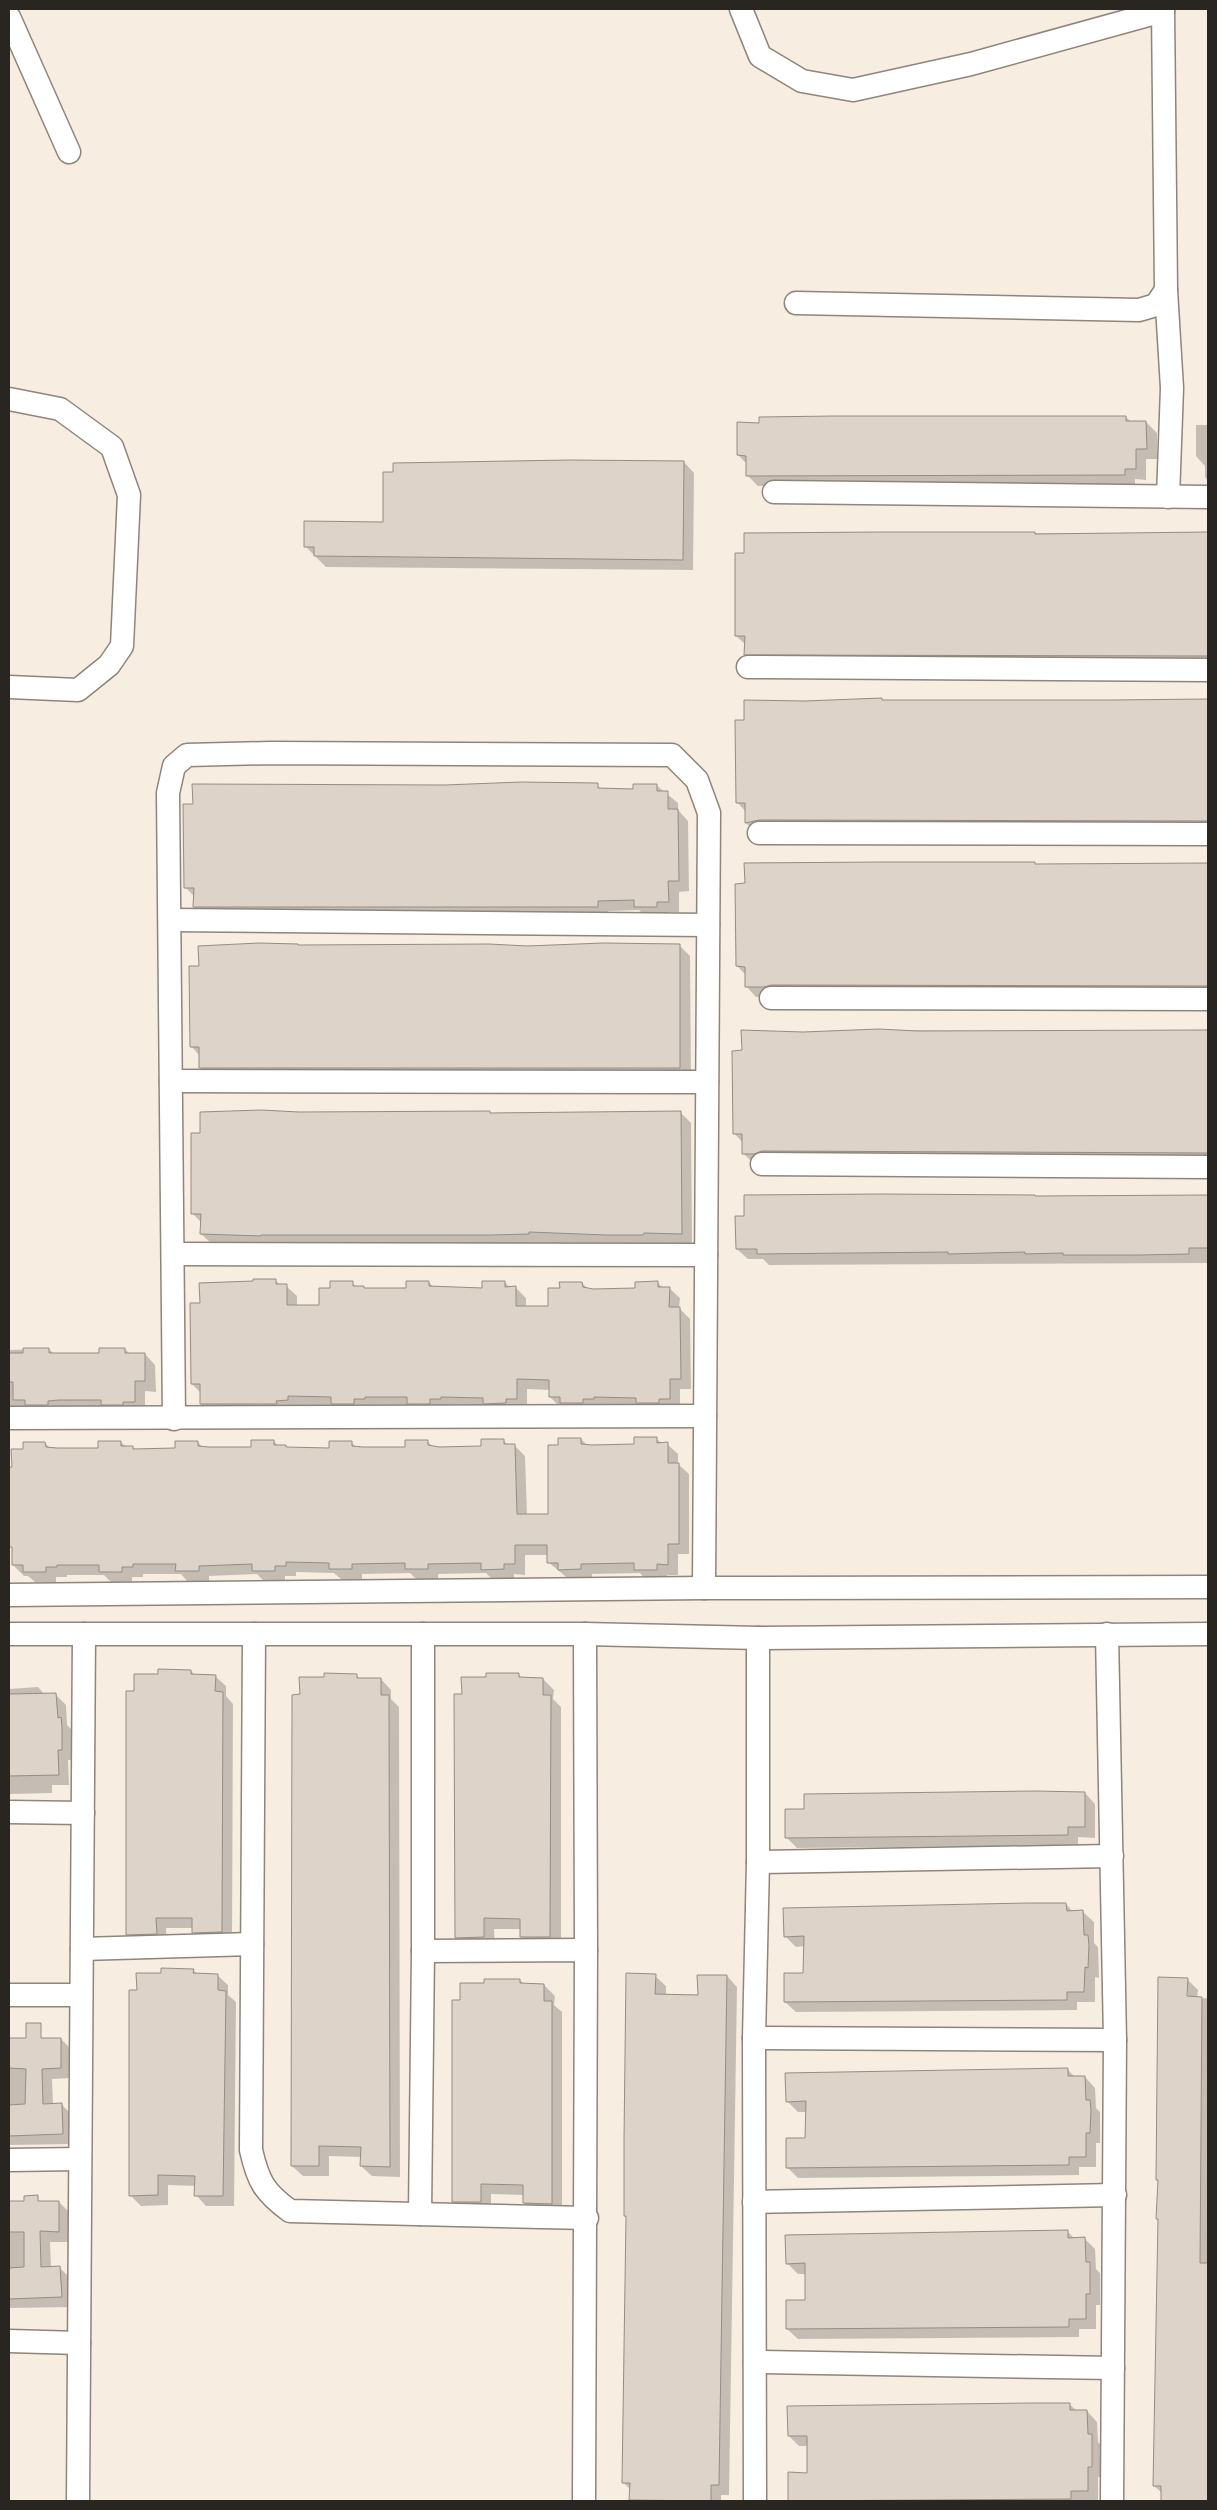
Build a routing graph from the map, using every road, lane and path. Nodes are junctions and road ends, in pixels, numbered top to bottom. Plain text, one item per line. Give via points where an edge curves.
1 (741, 9) edge
2 (1163, 10) edge
3 (9, 17) edge
4 (69, 152) dead end
5 (1166, 290) junction
6 (796, 303) dead end
7 (9, 399) edge
8 (774, 492) dead end
9 (1168, 497) junction
10 (1208, 498) edge
11 (748, 667) dead end
12 (1208, 670) edge
13 (9, 687) edge
14 (760, 833) dead end
15 (1208, 834) edge
16 (170, 920) junction
17 (708, 925) junction
18 (771, 998) dead end
19 (1208, 999) edge
20 (171, 1081) junction
21 (707, 1082) junction
22 (762, 1164) dead end
23 (1208, 1167) edge
24 (173, 1254) junction
25 (706, 1255) junction
26 (705, 1416) junction
27 (9, 1418) edge
28 (174, 1419) junction
29 (1208, 1587) edge
30 (704, 1588) junction
31 (9, 1594) edge
32 (9, 1634) edge
33 (84, 1634) junction
34 (254, 1634) junction
35 (423, 1634) junction
36 (586, 1634) junction
37 (1107, 1634) junction
38 (1208, 1634) edge
39 (758, 1638) junction
40 (9, 1812) edge
41 (83, 1813) junction
42 (1112, 1856) junction
43 (758, 1862) junction
44 (252, 1944) junction
45 (82, 1949) junction
46 (586, 1950) junction
47 (424, 1951) junction
48 (9, 1995) edge
49 (81, 1995) junction
50 (754, 2038) junction
51 (1115, 2040) junction
52 (80, 2159) junction
53 (9, 2160) edge
54 (1114, 2195) junction
55 (754, 2202) junction
56 (420, 2214) junction
57 (586, 2218) junction
58 (9, 2341) edge
59 (79, 2343) junction
60 (755, 2362) junction
61 (1113, 2368) junction
62 (78, 2501) edge
63 (584, 2501) edge
64 (755, 2501) edge
65 (1112, 2501) edge

1 - 2 street via 760,56 802,81 853,90 971,64
2 - 5 street
3 - 4 street
5 - 6 street via 1156,305 1139,310
5 - 9 street via 1172,388
7 - 13 street via 60,409 112,447 129,495 122,646 109,665 78,690
8 - 9 street
9 - 10 street
11 - 12 street
14 - 15 street
16 - 17 street
16 - 17 street via 168,793 174,766 187,755 662,754 672,755 697,780 709,814
16 - 20 street
17 - 21 street
18 - 19 street
20 - 21 street
20 - 24 street
21 - 25 street
22 - 23 street
24 - 25 street
24 - 28 street
25 - 26 street
26 - 28 street
26 - 30 street
27 - 28 street
29 - 30 street
30 - 31 street
32 - 33 street
33 - 34 street
33 - 41 street
34 - 35 street
34 - 44 street
35 - 36 street
35 - 47 street
36 - 39 street
36 - 46 street
37 - 38 street
37 - 39 street
37 - 42 street
39 - 43 street
40 - 41 street
41 - 45 street
42 - 43 street
42 - 51 street
43 - 50 street
44 - 45 street
44 - 56 street via 251,2150 256,2171 270,2196 290,2211
45 - 49 street
46 - 47 street
46 - 57 street
47 - 56 street
48 - 49 street
49 - 52 street
50 - 51 street
50 - 55 street
51 - 54 street
52 - 53 street
52 - 59 street
54 - 55 street
54 - 61 street
55 - 60 street
56 - 57 street
57 - 63 street
58 - 59 street
59 - 62 street
60 - 61 street
60 - 64 street
61 - 65 street

